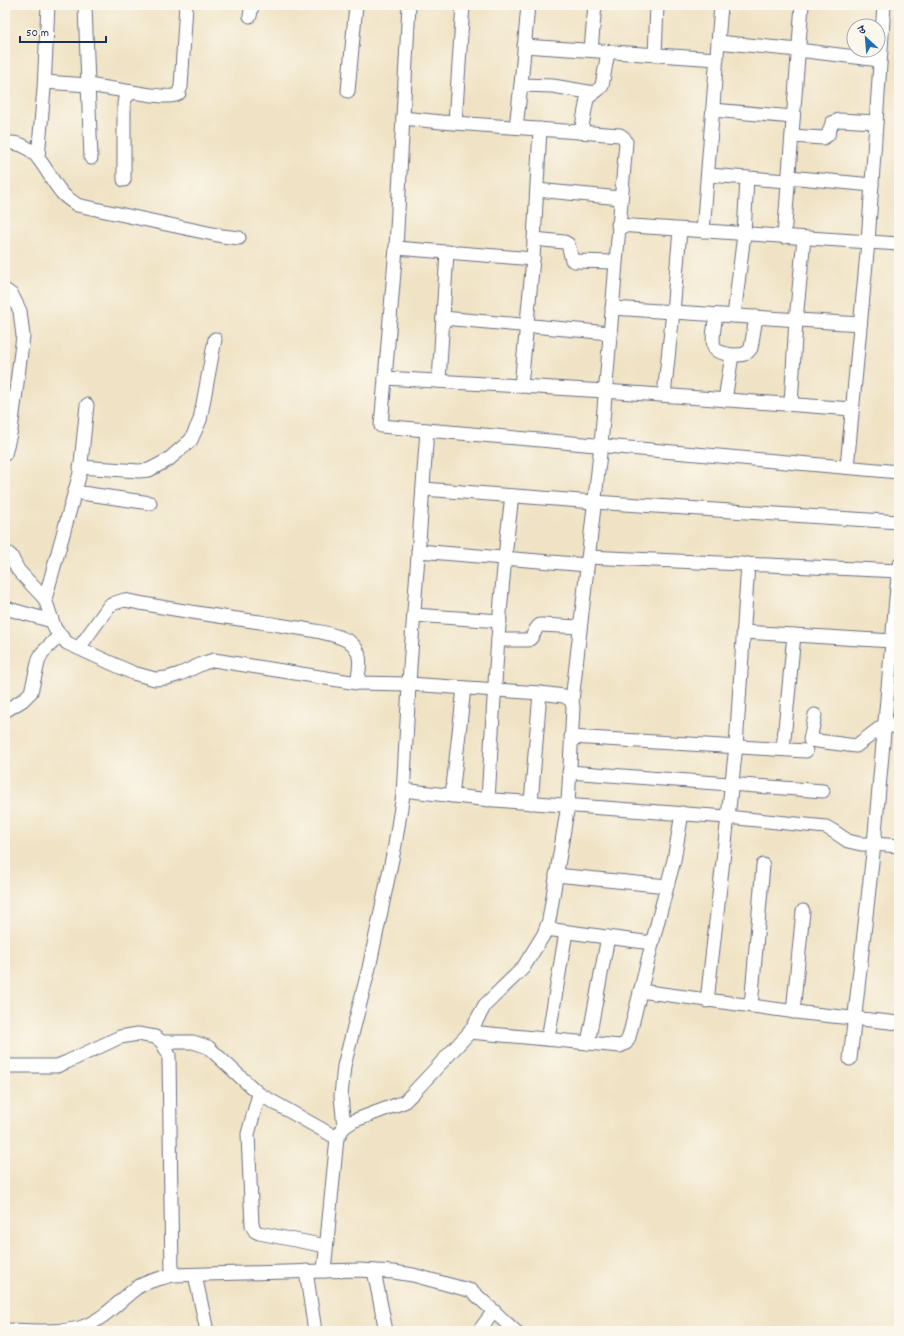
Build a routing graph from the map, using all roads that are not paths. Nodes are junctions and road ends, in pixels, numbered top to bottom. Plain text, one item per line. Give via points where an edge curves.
1 (48, 5) edge
2 (84, 5) edge
3 (186, 5) edge
4 (356, 5) edge
5 (409, 5) edge
6 (463, 5) edge
7 (528, 5) edge
8 (595, 5) edge
9 (657, 5) edge
10 (721, 5) edge
11 (802, 5) edge
12 (884, 5) edge
13 (718, 42) junction
14 (524, 46) junction
15 (591, 50) junction
16 (798, 50) junction
17 (608, 52) junction
18 (655, 55) junction
19 (717, 59) junction
20 (880, 60) junction
21 (45, 82) junction
22 (88, 85) junction
23 (521, 85) junction
24 (348, 91) dead end
25 (132, 92) junction
26 (594, 93) junction
27 (713, 110) junction
28 (793, 117) junction
29 (403, 118) junction
30 (876, 122) junction
31 (455, 123) junction
32 (516, 127) junction
33 (540, 129) junction
34 (581, 132) junction
35 (792, 136) junction
36 (5, 143) edge
37 (38, 157) junction
38 (91, 158) dead end
39 (708, 175) junction
40 (747, 178) junction
41 (788, 179) junction
42 (124, 180) dead end
43 (872, 184) junction
44 (537, 190) junction
45 (620, 198) junction
46 (618, 225) junction
47 (680, 230) junction
48 (703, 232) junction
49 (744, 234) junction
50 (784, 237) junction
51 (238, 238) dead end
52 (804, 238) junction
53 (534, 239) junction
54 (868, 242) junction
55 (899, 244) edge
56 (396, 248) junction
57 (447, 252) junction
58 (533, 259) junction
59 (615, 262) junction
60 (5, 290) edge
61 (612, 308) junction
62 (673, 312) junction
63 (716, 315) junction
64 (734, 316) junction
65 (756, 317) junction
66 (443, 318) junction
67 (796, 320) junction
68 (860, 324) junction
69 (527, 326) junction
70 (610, 333) junction
71 (215, 339) dead end
72 (732, 355) junction
73 (385, 378) junction
74 (439, 381) junction
75 (522, 386) junction
76 (605, 391) junction
77 (664, 395) junction
78 (725, 400) junction
79 (791, 404) junction
80 (87, 405) dead end
81 (852, 409) junction
82 (427, 430) junction
83 (601, 445) junction
84 (5, 454) edge
85 (80, 467) junction
86 (847, 467) junction
87 (899, 472) edge
88 (422, 489) junction
89 (75, 492) junction
90 (512, 496) junction
91 (594, 502) junction
92 (150, 503) dead end
93 (899, 522) edge
94 (5, 551) edge
95 (418, 551) junction
96 (504, 558) junction
97 (588, 561) junction
98 (748, 564) junction
99 (899, 565) edge
100 (898, 571) edge
101 (45, 599) junction
102 (5, 608) edge
103 (414, 615) junction
104 (52, 621) junction
105 (500, 621) junction
106 (580, 627) junction
107 (743, 632) junction
108 (794, 635) junction
109 (59, 636) junction
110 (498, 640) junction
111 (892, 641) junction
112 (79, 648) junction
113 (895, 658) edge
114 (357, 684) junction
115 (409, 684) junction
116 (464, 688) junction
117 (494, 690) junction
118 (540, 694) junction
119 (572, 701) junction
120 (5, 711) edge
121 (815, 715) dead end
122 (885, 726) junction
123 (899, 727) edge
124 (571, 736) junction
125 (736, 746) junction
126 (783, 750) junction
127 (806, 751) dead end
128 (570, 772) junction
129 (731, 784) junction
130 (403, 790) junction
131 (823, 791) dead end
132 (452, 796) junction
133 (488, 800) junction
134 (531, 803) junction
135 (568, 805) junction
136 (682, 813) junction
137 (727, 817) junction
138 (874, 844) junction
139 (899, 846) edge
140 (763, 865) dead end
141 (556, 875) junction
142 (667, 886) junction
143 (803, 911) dead end
144 (546, 929) junction
145 (566, 932) junction
146 (608, 937) junction
147 (652, 943) junction
148 (640, 992) junction
149 (707, 1001) junction
150 (751, 1006) junction
151 (793, 1012) junction
152 (854, 1019) junction
153 (899, 1023) edge
154 (470, 1032) junction
155 (548, 1040) junction
156 (162, 1042) junction
157 (588, 1043) junction
158 (850, 1059) dead end
159 (5, 1066) edge
160 (259, 1094) junction
161 (341, 1132) junction
162 (326, 1246) junction
163 (324, 1271) junction
164 (374, 1271) junction
165 (306, 1272) junction
166 (172, 1275) junction
167 (194, 1275) junction
168 (494, 1311) junction
169 (5, 1330) edge
170 (207, 1331) edge
171 (316, 1331) edge
172 (386, 1331) edge
173 (479, 1331) edge
174 (514, 1331) edge

1 - 21 street
2 - 22 street
3 - 25 street via 179,93 165,96
4 - 24 street
5 - 29 street
6 - 31 street
7 - 14 street
8 - 15 street
9 - 18 street
10 - 13 street
11 - 16 street
12 - 20 street
13 - 16 street
13 - 19 street
14 - 15 street
14 - 23 street
15 - 17 street
16 - 20 street
16 - 28 street
17 - 18 street
17 - 26 street via 602,86
18 - 19 street
19 - 27 street
20 - 30 street
21 - 22 street
21 - 37 street
22 - 25 street
22 - 38 street
23 - 26 street via 553,86
23 - 32 street
25 - 42 street via 128,94 124,104
26 - 34 street via 587,99
27 - 28 street
27 - 39 street
28 - 35 street
29 - 31 street
29 - 56 street
30 - 35 street via 839,120 832,123 828,135 823,138
30 - 43 street
31 - 32 street
32 - 33 street
33 - 34 street
33 - 44 street
34 - 45 street via 624,138 626,142
35 - 41 street
36 - 37 street via 24,147
37 - 51 street via 62,194 77,205
39 - 40 street
39 - 48 street
40 - 41 street
40 - 49 street
41 - 43 street
41 - 50 street
43 - 54 street
44 - 45 street
44 - 53 street
45 - 46 street
46 - 47 street
46 - 59 street
47 - 48 street
47 - 62 street
48 - 49 street
49 - 50 street
49 - 64 street
50 - 52 street
52 - 54 street
52 - 67 street
53 - 58 street
53 - 59 street via 568,244 572,260 575,261
54 - 55 street
54 - 68 street
56 - 57 street
56 - 73 street
57 - 58 street
57 - 66 street
58 - 69 street
59 - 61 street
60 - 84 street via 12,295 20,311 23,336 11,430
61 - 62 street
61 - 70 street
62 - 63 street
62 - 77 street
63 - 64 street
63 - 72 street via 714,348
64 - 65 street
65 - 67 street
65 - 72 street via 751,348 743,355
66 - 69 street
66 - 74 street
67 - 68 street
67 - 79 street
68 - 81 street
69 - 70 street
69 - 75 street
70 - 76 street
71 - 85 street via 200,420 191,440 168,460 149,470
72 - 78 street
73 - 74 street
73 - 82 street via 381,426
74 - 75 street
75 - 76 street
76 - 77 street
76 - 83 street
77 - 78 street
78 - 79 street
79 - 81 street
80 - 85 street
81 - 86 street
82 - 83 street
82 - 88 street
83 - 86 street
83 - 91 street
85 - 89 street
86 - 87 street
88 - 90 street
88 - 95 street
89 - 92 street
89 - 101 street
90 - 91 street
90 - 96 street
91 - 93 street
91 - 97 street
94 - 101 street via 11,556 18,570
95 - 96 street
95 - 103 street
96 - 97 street
96 - 105 street
97 - 98 street
97 - 106 street
98 - 100 street
98 - 107 street
99 - 100 street
100 - 111 street
101 - 104 street
102 - 104 street
103 - 105 street
103 - 115 street
104 - 109 street
105 - 110 street
106 - 110 street via 540,626 528,640
106 - 119 street
107 - 108 street
107 - 125 street
108 - 111 street
108 - 126 street
109 - 112 street
109 - 120 street via 39,659 31,692
110 - 117 street
111 - 113 street
112 - 114 street via 132,673 155,679 180,674 214,660
112 - 114 street via 109,606 124,600 342,638 353,644 359,655
113 - 122 street
114 - 115 street
115 - 116 street
115 - 130 street
116 - 117 street
116 - 132 street
117 - 118 street
117 - 133 street
118 - 119 street via 564,696
118 - 134 street
119 - 124 street
121 - 122 street via 810,740 856,746
122 - 123 street
122 - 138 street
124 - 125 street
124 - 128 street
125 - 126 street
125 - 129 street
126 - 127 street
128 - 129 street
128 - 135 street
129 - 131 street
129 - 137 street
130 - 132 street
130 - 161 street via 396,845 344,1066
132 - 133 street
133 - 134 street
134 - 135 street
135 - 136 street
135 - 141 street
136 - 137 street
136 - 142 street
137 - 138 street via 826,827 848,841
137 - 149 street
138 - 139 street
138 - 152 street
140 - 150 street
141 - 142 street
141 - 144 street
142 - 147 street
143 - 151 street
144 - 145 street
144 - 154 street via 522,968 484,1005
145 - 146 street
145 - 155 street
146 - 147 street
146 - 157 street
147 - 148 street
148 - 149 street
148 - 157 street via 626,1043 620,1046
149 - 150 street
150 - 151 street
151 - 152 street
152 - 153 street
152 - 158 street
154 - 155 street
154 - 161 street via 404,1102 353,1121
155 - 157 street
156 - 159 street via 155,1037 138,1034 120,1037 57,1066
156 - 160 street via 193,1042 208,1046
156 - 166 street via 169,1055
160 - 161 street
160 - 162 street via 248,1134 252,1225 259,1233
161 - 162 street
162 - 163 street
163 - 164 street
163 - 165 street
164 - 168 street via 413,1275 472,1291
164 - 172 street
165 - 167 street
165 - 171 street
166 - 167 street
166 - 169 street via 135,1288 106,1314 85,1326 70,1330
167 - 170 street
168 - 173 street
168 - 174 street

